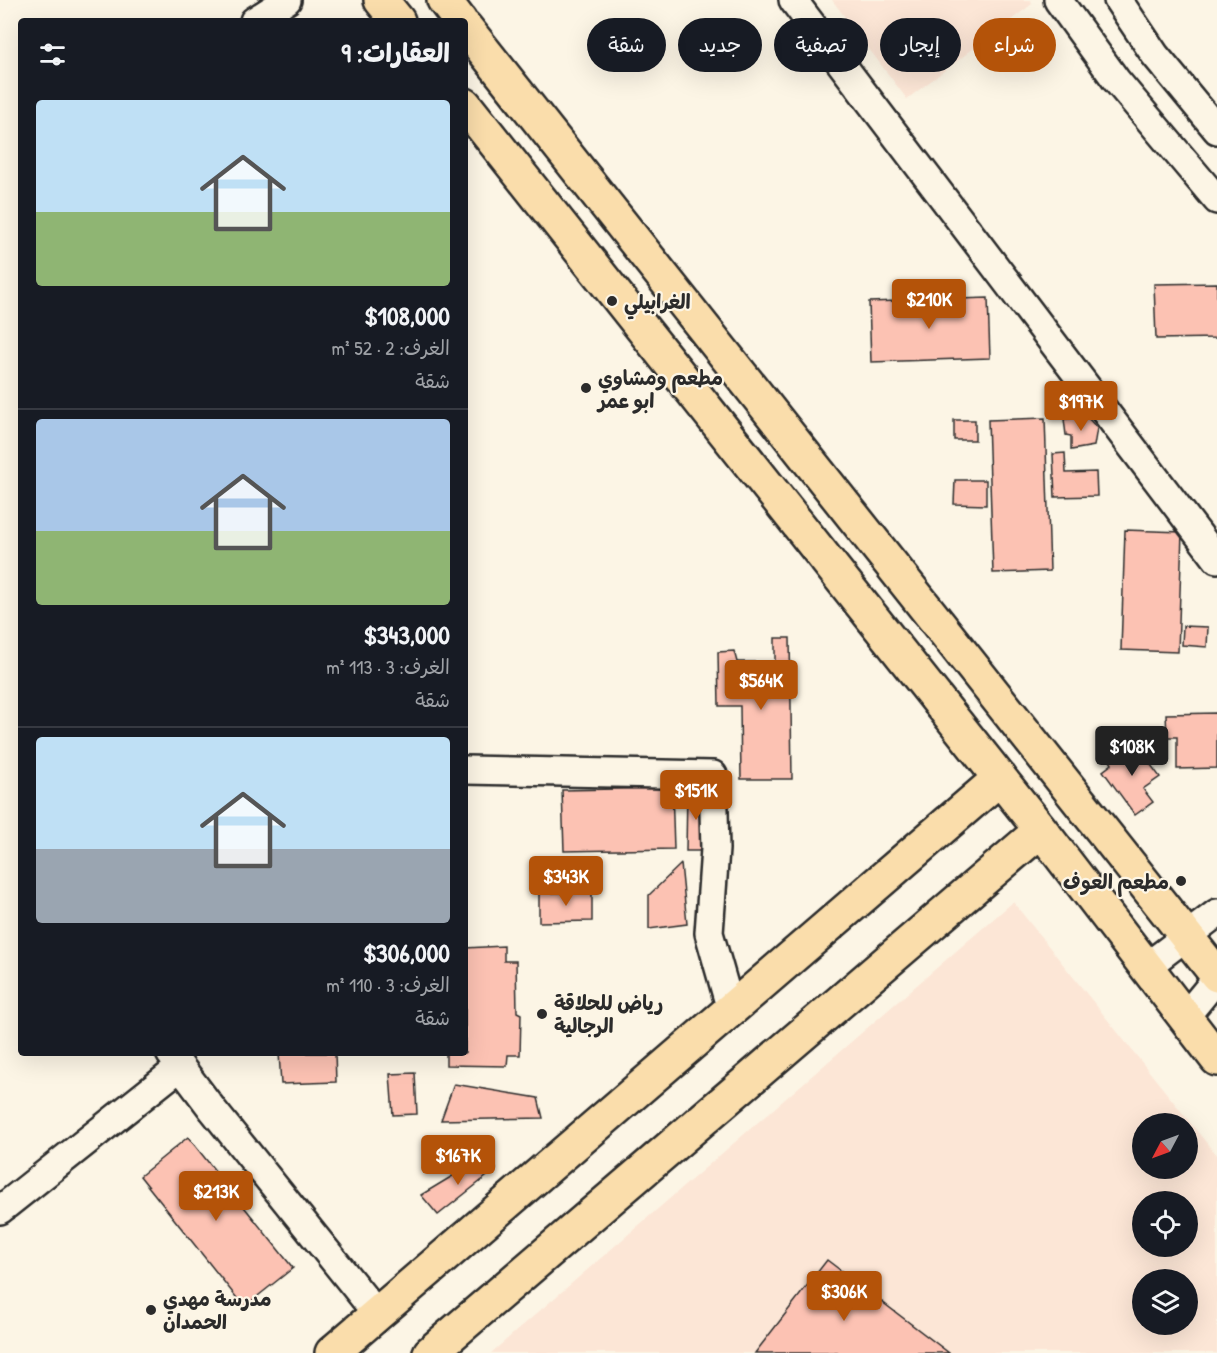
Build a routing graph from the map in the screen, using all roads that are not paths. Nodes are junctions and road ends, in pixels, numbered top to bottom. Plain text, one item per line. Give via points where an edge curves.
1 (287, 0) edge
2 (381, 0) edge
3 (444, 0) edge
4 (793, 0) edge
5 (1058, 0) edge
6 (1118, 0) edge
7 (259, 18) edge
8 (396, 18) edge
9 (458, 18) edge
10 (468, 31) edge
11 (468, 109) edge
12 (1217, 130) edge
13 (1217, 200) edge
14 (1217, 560) edge
15 (468, 770) edge
16 (1000, 778) junction
17 (1041, 830) junction
18 (1217, 913) edge
19 (1186, 936) junction
20 (1146, 967) junction
21 (1217, 976) edge
22 (731, 1010) junction
23 (1185, 1017) junction
24 (1217, 1059) edge
25 (175, 1060) edge
26 (0, 1210) edge
27 (377, 1314) junction
28 (332, 1353) edge
29 (430, 1353) edge

1 - 7 street
2 - 8 main road
3 - 9 main road
4 - 14 street
5 - 13 street via 1116,80
6 - 12 street via 1155,55
10 - 19 main road
11 - 16 main road
15 - 22 street via 713,775 715,849 709,933
16 - 17 main road
16 - 22 main road
17 - 20 main road
17 - 29 main road
18 - 19 street
19 - 20 street
19 - 21 main road
20 - 23 main road
21 - 23 street
22 - 27 main road
23 - 24 main road
25 - 26 street
25 - 27 street
27 - 28 main road

